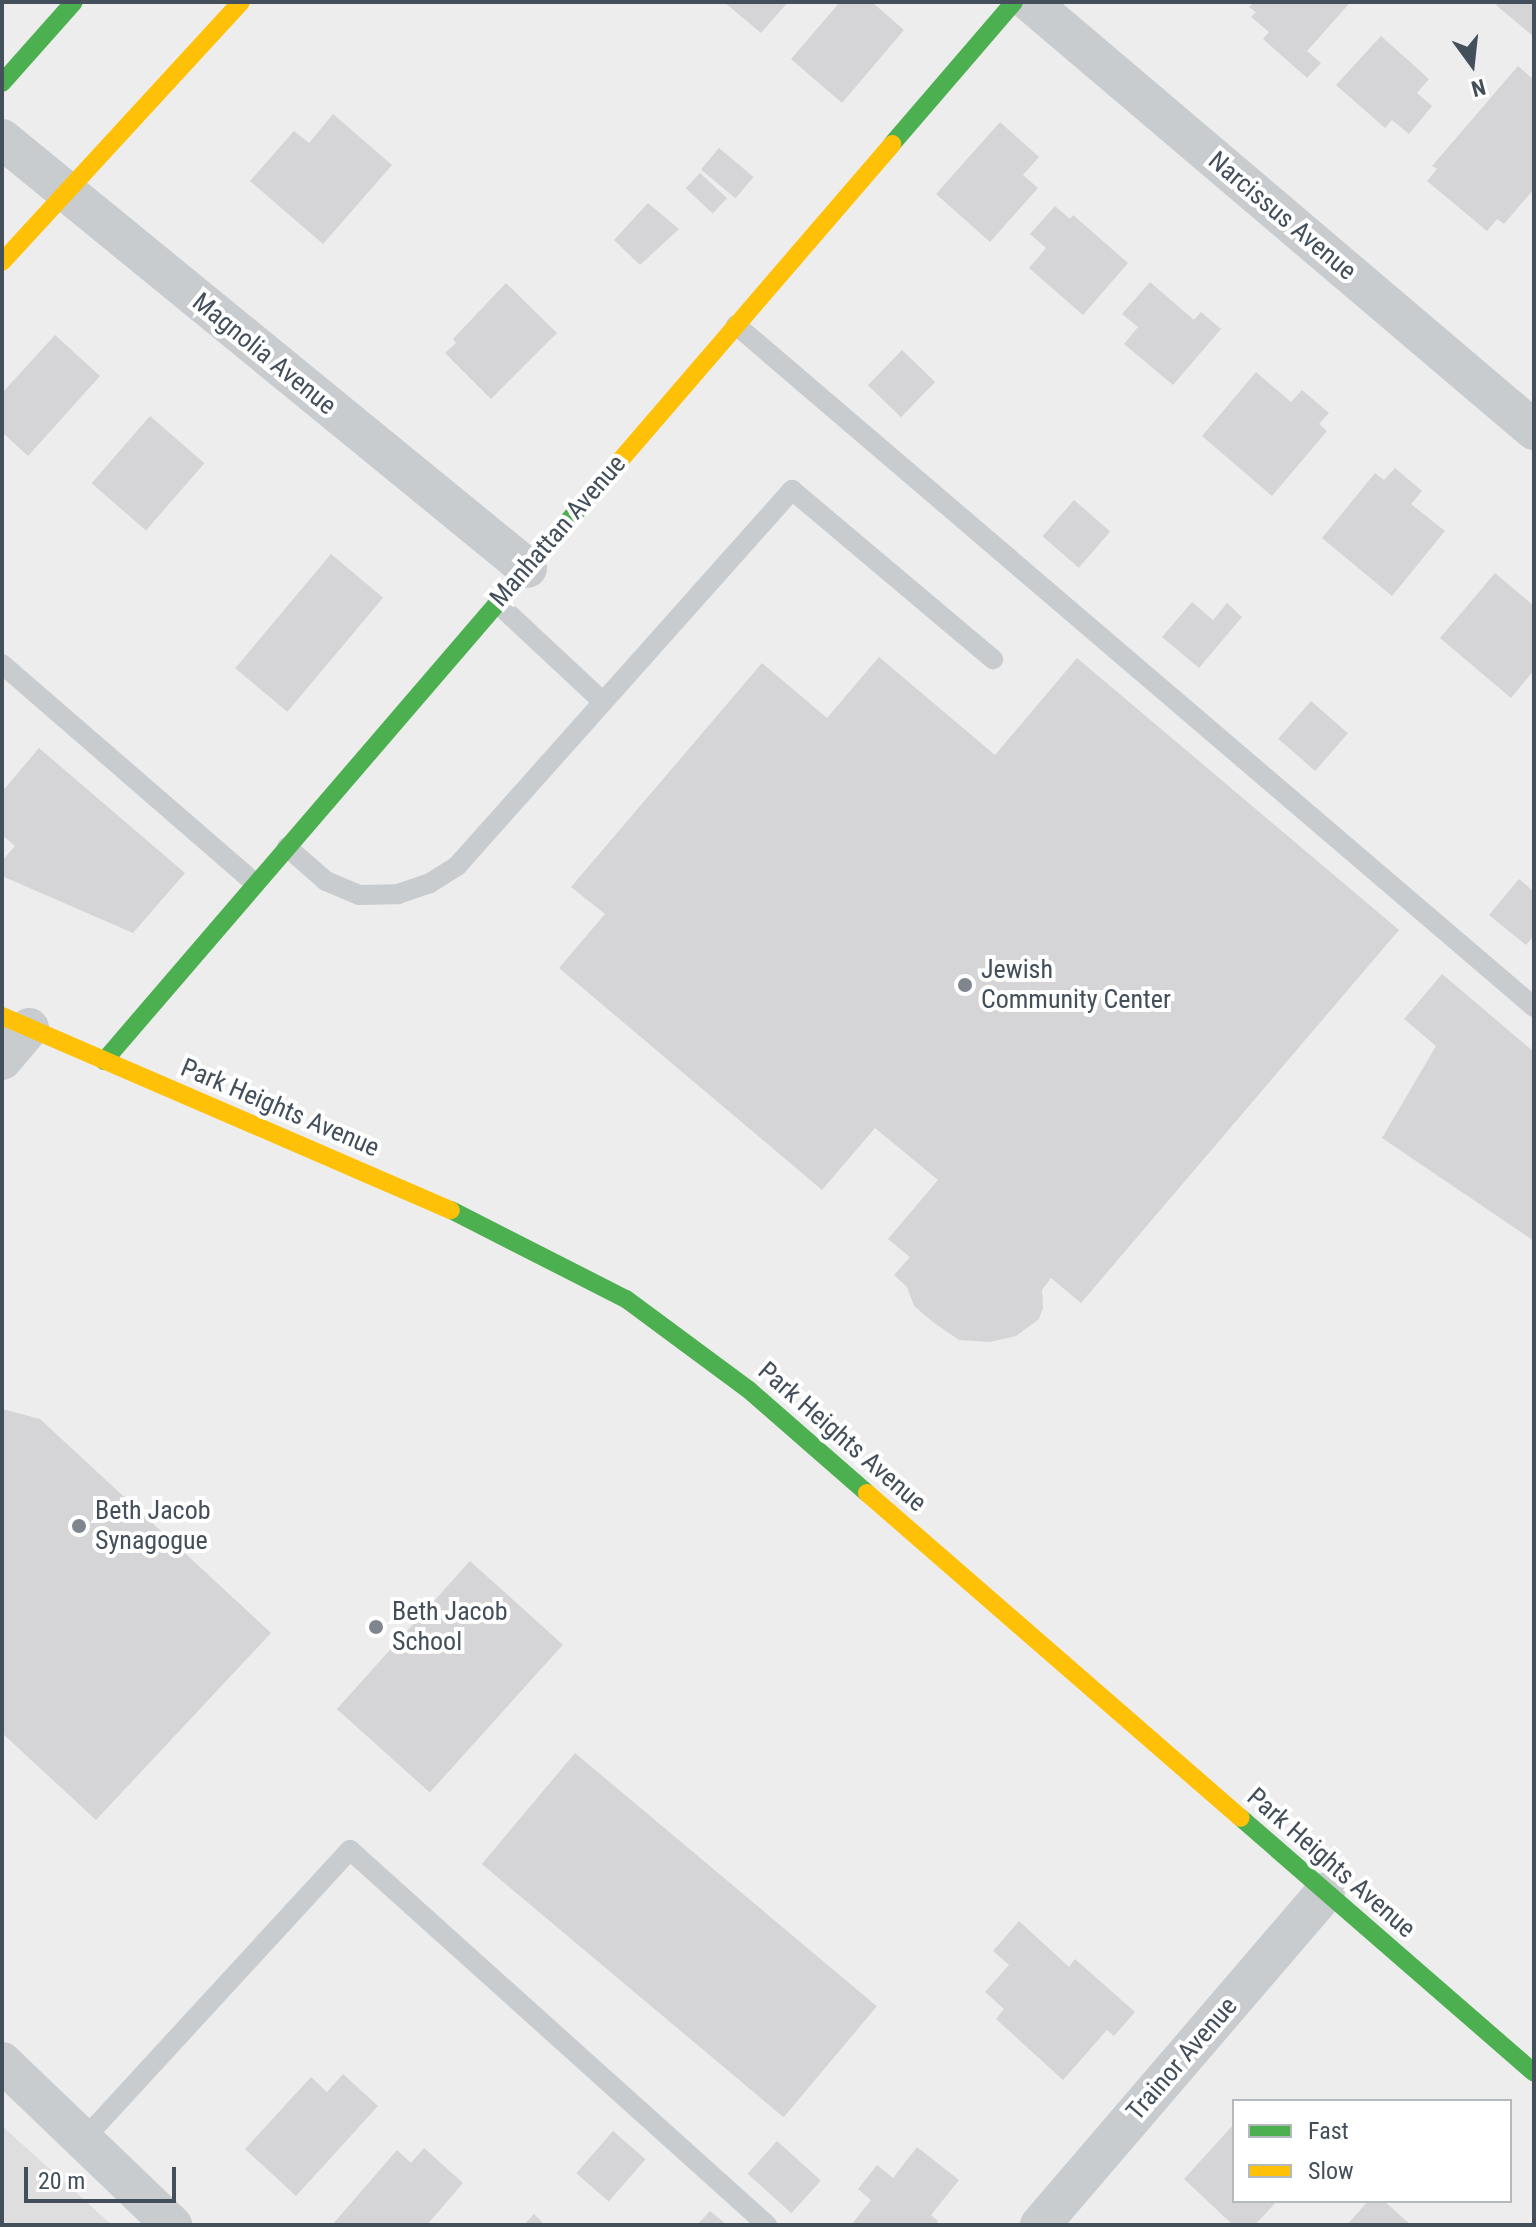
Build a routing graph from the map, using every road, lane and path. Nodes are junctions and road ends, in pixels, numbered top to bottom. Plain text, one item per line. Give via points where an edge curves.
1 (74, 2) edge
2 (241, 2) edge
3 (1014, 2) edge
4 (1030, 2) edge
5 (2, 83) edge
6 (2, 139) edge
7 (67, 193) junction
8 (2, 262) edge
9 (736, 325) junction
10 (1534, 430) edge
11 (527, 568) junction
12 (497, 603) junction
13 (993, 659) dead end
14 (2, 664) edge
15 (603, 702) junction
16 (287, 847) junction
17 (255, 883) junction
18 (1534, 1007) edge
19 (15, 1022) edge
20 (2, 1060) edge
21 (104, 1061) junction
22 (1325, 1893) junction
23 (2, 2062) edge
24 (1534, 2073) edge
25 (84, 2139) junction
26 (172, 2225) edge
27 (767, 2225) edge
28 (1040, 2225) edge

1 - 5 main road
2 - 7 main road
3 - 9 main road, Manhattan Avenue
4 - 10 street, Narcissus Avenue
6 - 7 street, Magnolia Avenue
7 - 8 main road
7 - 11 street, Magnolia Avenue
9 - 11 main road, Manhattan Avenue
9 - 18 lane
11 - 12 main road, Manhattan Avenue
12 - 15 lane
12 - 16 main road, Manhattan Avenue
13 - 15 lane via 792,490
14 - 17 lane
15 - 16 lane via 457,866 430,883 398,894 359,895 326,881
16 - 17 main road, Manhattan Avenue
17 - 21 main road, Manhattan Avenue
19 - 20 street
19 - 21 main road, Park Heights Avenue
21 - 22 main road, Park Heights Avenue via 476,1221 626,1299 749,1390
22 - 24 main road, Park Heights Avenue
22 - 28 street, Trainor Avenue
23 - 25 street
25 - 26 street
25 - 27 lane via 350,1850

